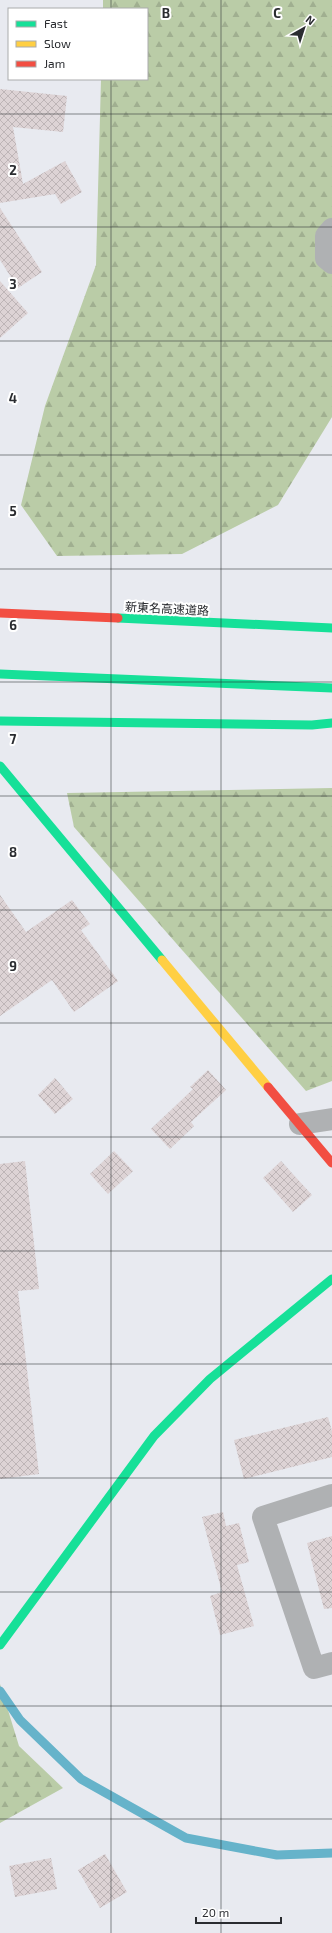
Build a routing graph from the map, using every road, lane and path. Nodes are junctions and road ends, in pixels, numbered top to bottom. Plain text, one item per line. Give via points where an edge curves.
1 (332, 229) edge
2 (332, 263) edge
3 (0, 613) edge
4 (332, 628) edge
5 (0, 674) edge
6 (332, 688) edge
7 (0, 721) edge
8 (332, 723) edge
9 (0, 766) edge
10 (332, 1119) edge
11 (300, 1124) junction
12 (332, 1163) edge
13 (332, 1279) edge
14 (332, 1495) edge
15 (0, 1645) edge
16 (332, 1663) edge

1 - 2 street via 326,236 326,258
3 - 4 main road, 新東名高速道路
5 - 6 main road
7 - 8 main road via 312,725
9 - 11 main road
10 - 11 street
11 - 12 main road
13 - 15 main road via 210,1379 154,1436
14 - 16 street via 263,1517 314,1668

